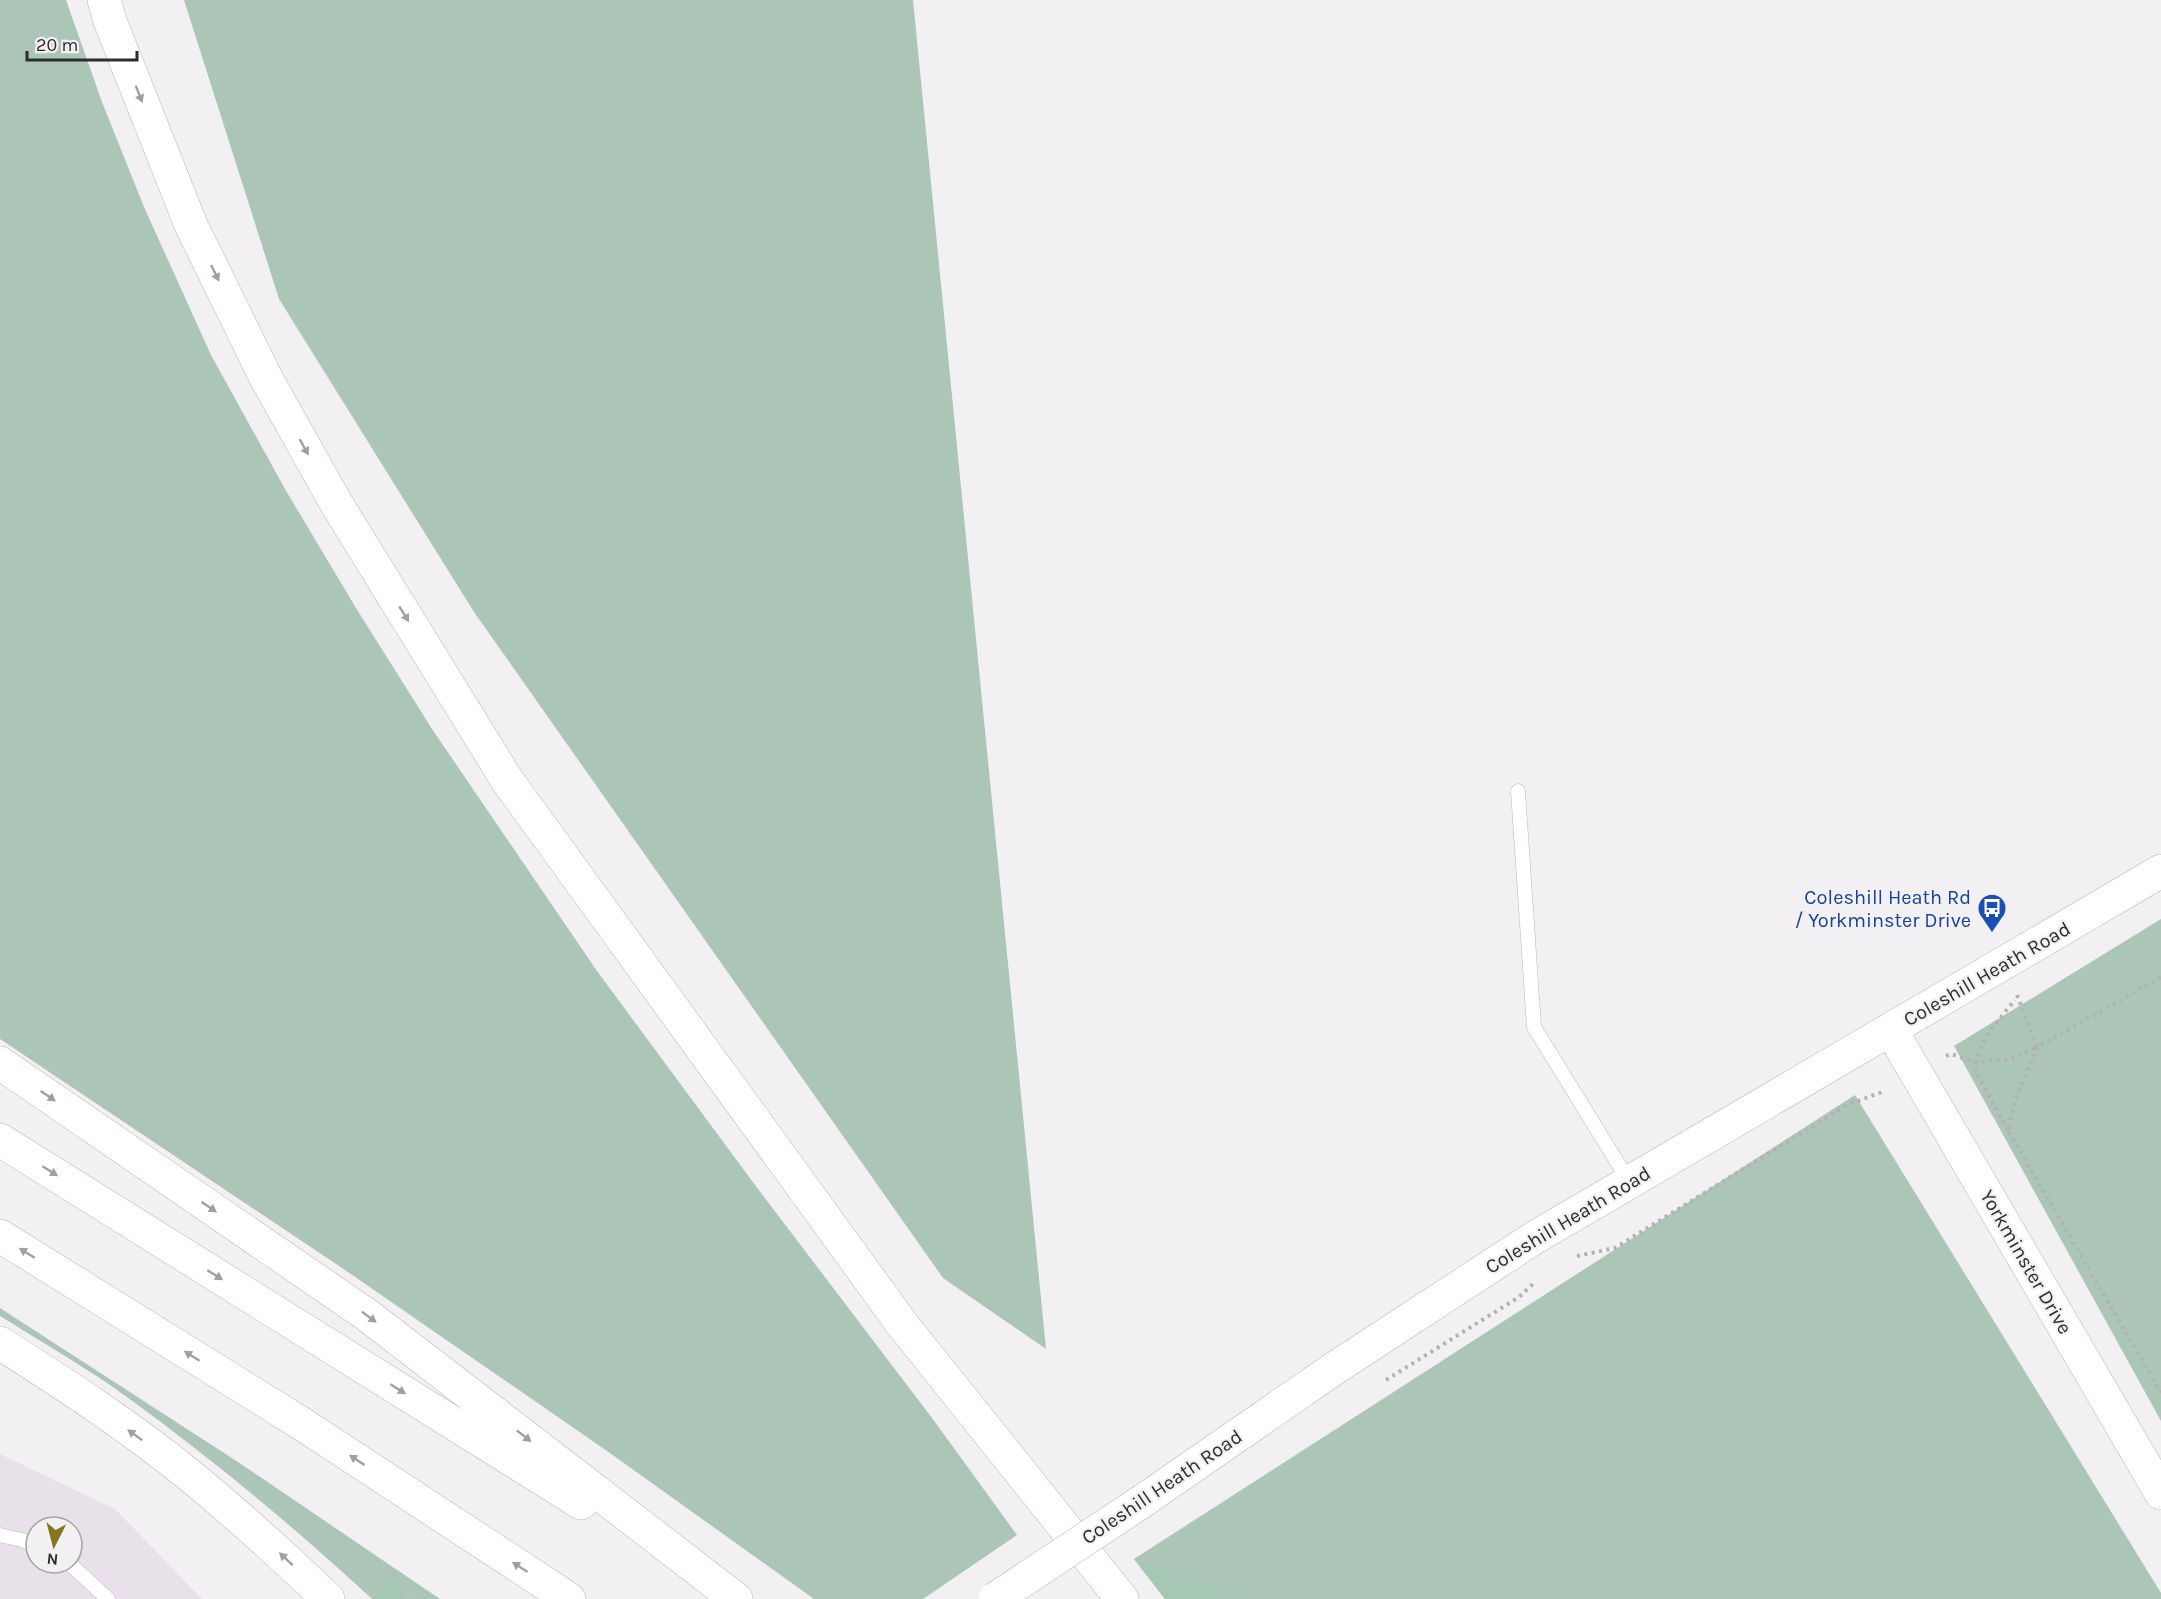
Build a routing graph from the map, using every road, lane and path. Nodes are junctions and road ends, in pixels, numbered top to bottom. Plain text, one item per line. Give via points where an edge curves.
1 (104, 0) edge
2 (1518, 791) dead end
3 (2161, 871) edge
4 (2005, 963) junction
5 (2161, 977) edge
6 (2018, 997) junction
7 (1891, 1030) junction
8 (2037, 1047) junction
9 (1974, 1062) junction
10 (0, 1063) edge
11 (1916, 1073) junction
12 (2008, 1130) junction
13 (0, 1140) edge
14 (1630, 1183) junction
15 (0, 1236) edge
16 (1568, 1258) dead end
17 (1538, 1279) dead end
18 (0, 1343) edge
19 (1377, 1386) dead end
20 (2161, 1393) edge
21 (2161, 1493) edge
22 (0, 1535) edge
23 (24, 1541) edge
24 (82, 1575) edge
25 (108, 1599) edge
26 (328, 1599) edge
27 (569, 1599) edge
28 (735, 1599) edge
29 (995, 1599) edge
30 (1122, 1599) edge

1 -> 30 main road via 191,225 266,378 336,503 507,780 902,1324
2 - 14 lane via 1534,1027
3 - 4 main road, Coleshill Heath Road
4 - 6 path
4 - 7 main road, Coleshill Heath Road
5 - 8 path
6 - 8 path
6 - 9 path via 1990,1031
7 - 11 main road, Yorkminster Drive
7 - 14 main road, Coleshill Heath Road
8 - 9 path via 2011,1059
8 - 12 path via 2015,1100
9 - 11 path via 1951,1054
9 - 12 path
10 -> 28 main road via 367,1315
11 - 16 path via 1884,1092 1846,1105 1615,1248
11 - 21 main road, Yorkminster Drive
12 - 20 path
13 -> 28 main road
14 - 29 main road, Coleshill Heath Road, bridge via 1534,1238 1335,1368
27 -> 15 main road via 299,1422
17 - 19 path via 1519,1297
26 -> 18 main road via 187,1473 69,1387
22 - 23 lane
24 - 25 lane

